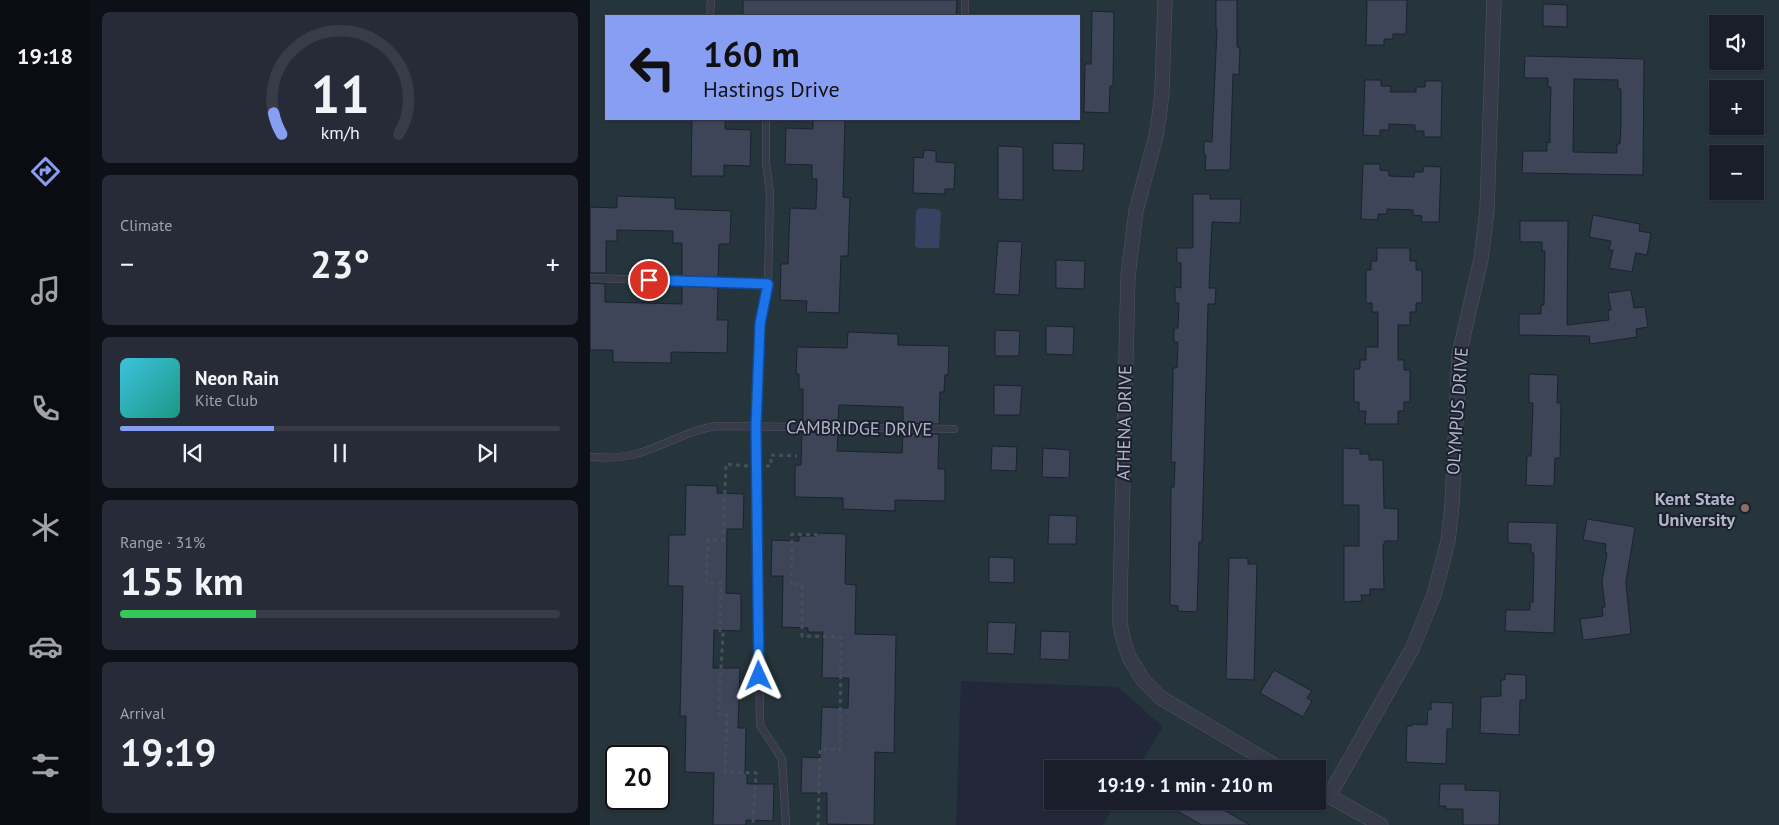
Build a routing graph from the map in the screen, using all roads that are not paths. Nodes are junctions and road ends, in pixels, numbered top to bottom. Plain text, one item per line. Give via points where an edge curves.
1 (711, 0) edge
2 (965, 0) edge
3 (1166, 0) edge
4 (1494, 0) edge
5 (710, 15) edge
6 (964, 15) edge
7 (766, 120) edge
8 (590, 278) edge
9 (768, 284) junction
10 (756, 426) junction
11 (954, 429) dead end
12 (590, 457) edge
13 (1266, 760) edge
14 (1326, 788) edge
15 (1326, 795) edge
16 (786, 825) edge
17 (1381, 825) edge

1 - 5 lane
2 - 6 lane
3 - 13 street, ATHENA DRIVE via 1159,117 1136,210 1128,276 1120,624 1136,668 1161,698
4 - 14 street, OLYMPUS DRIVE via 1488,211 1481,259 1459,355 1448,541 1439,577 1412,649
7 - 9 lane via 770,193
8 - 9 lane
9 - 10 lane via 760,324
10 - 11 lane, CAMBRIDGE DRIVE
10 - 12 lane, CAMBRIDGE DRIVE via 701,428 637,454
10 - 16 lane via 760,725 782,759
15 - 17 street

